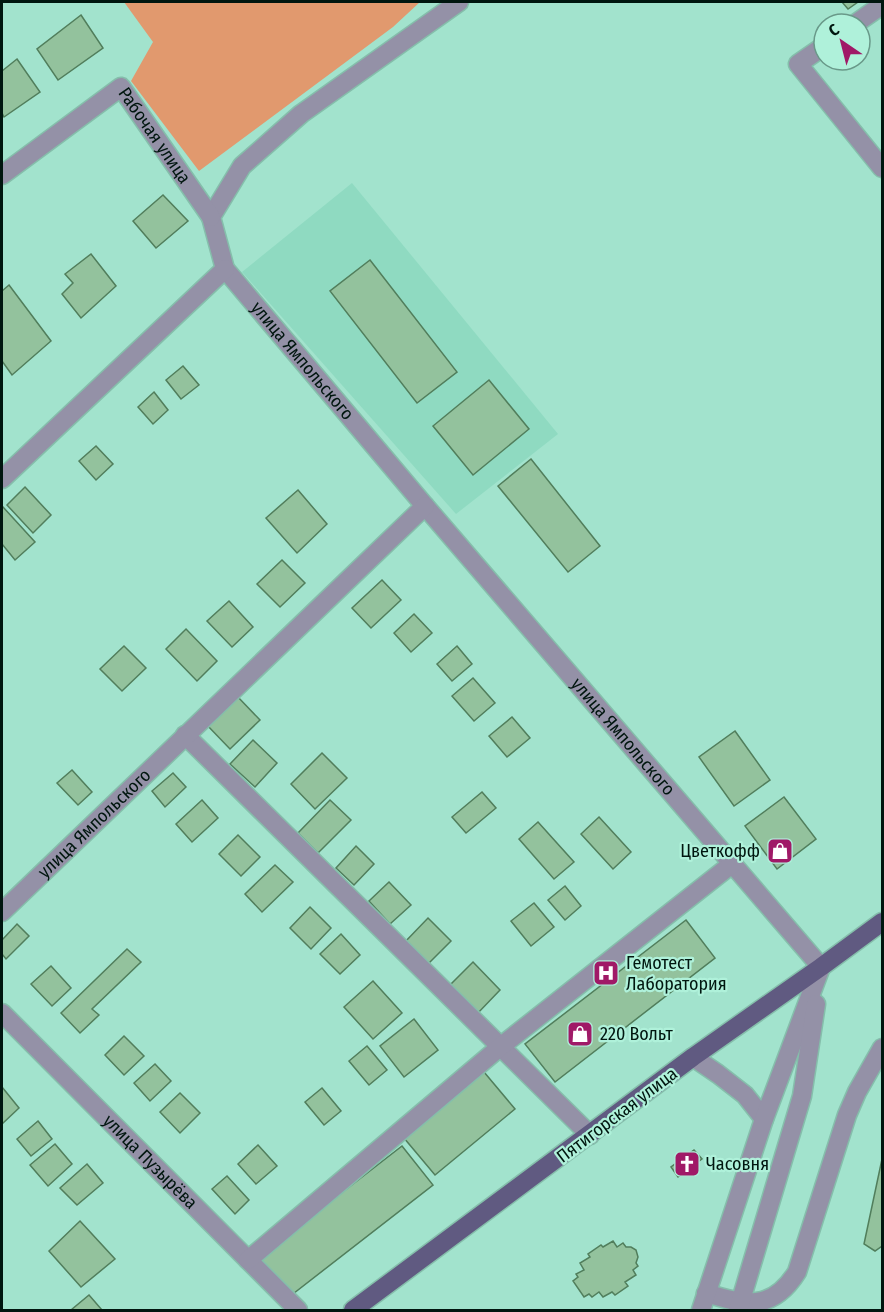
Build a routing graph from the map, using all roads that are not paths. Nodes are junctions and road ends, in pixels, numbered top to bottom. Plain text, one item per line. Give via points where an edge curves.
1 (459, 2) edge
2 (812, 54) edge
3 (882, 168) edge
4 (2, 175) edge
5 (211, 217) junction
6 (225, 269) junction
7 (2, 479) edge
8 (425, 506) junction
9 (185, 735) junction
10 (732, 864) junction
11 (2, 912) edge
12 (882, 922) edge
13 (821, 967) junction
14 (2, 1013) edge
15 (500, 1047) junction
16 (882, 1048) edge
17 (693, 1058) junction
18 (764, 1119) junction
19 (590, 1135) junction
20 (248, 1260) junction
21 (706, 1293) junction
22 (739, 1307) edge
23 (298, 1311) edge
24 (353, 1311) edge
25 (700, 1311) edge

1 - 5 street via 301,114 242,166
2 - 3 street via 798,64
4 - 5 street, Рабочая улица via 121,87
5 - 6 street
6 - 7 street
6 - 8 street, улица Ямпольского
8 - 9 street, улица Ямпольского
8 - 10 street, улица Ямпольского
9 - 11 street, улица Ямпольского
9 - 15 street
10 - 13 street, улица Ямпольского
10 - 15 street
12 - 13 main road, Пятигорская улица
13 - 17 main road, Пятигорская улица
13 - 18 street
13 - 22 street via 802,1096
14 - 20 street, улица Пузырёва
15 - 19 street
15 - 20 street
16 - 22 street via 847,1115 791,1283 762,1303
17 - 18 street via 745,1095
17 - 19 main road, Пятигорская улица
18 - 21 street
19 - 24 main road, Пятигорская улица
20 - 23 street, улица Пузырёва
21 - 22 street
21 - 25 street

